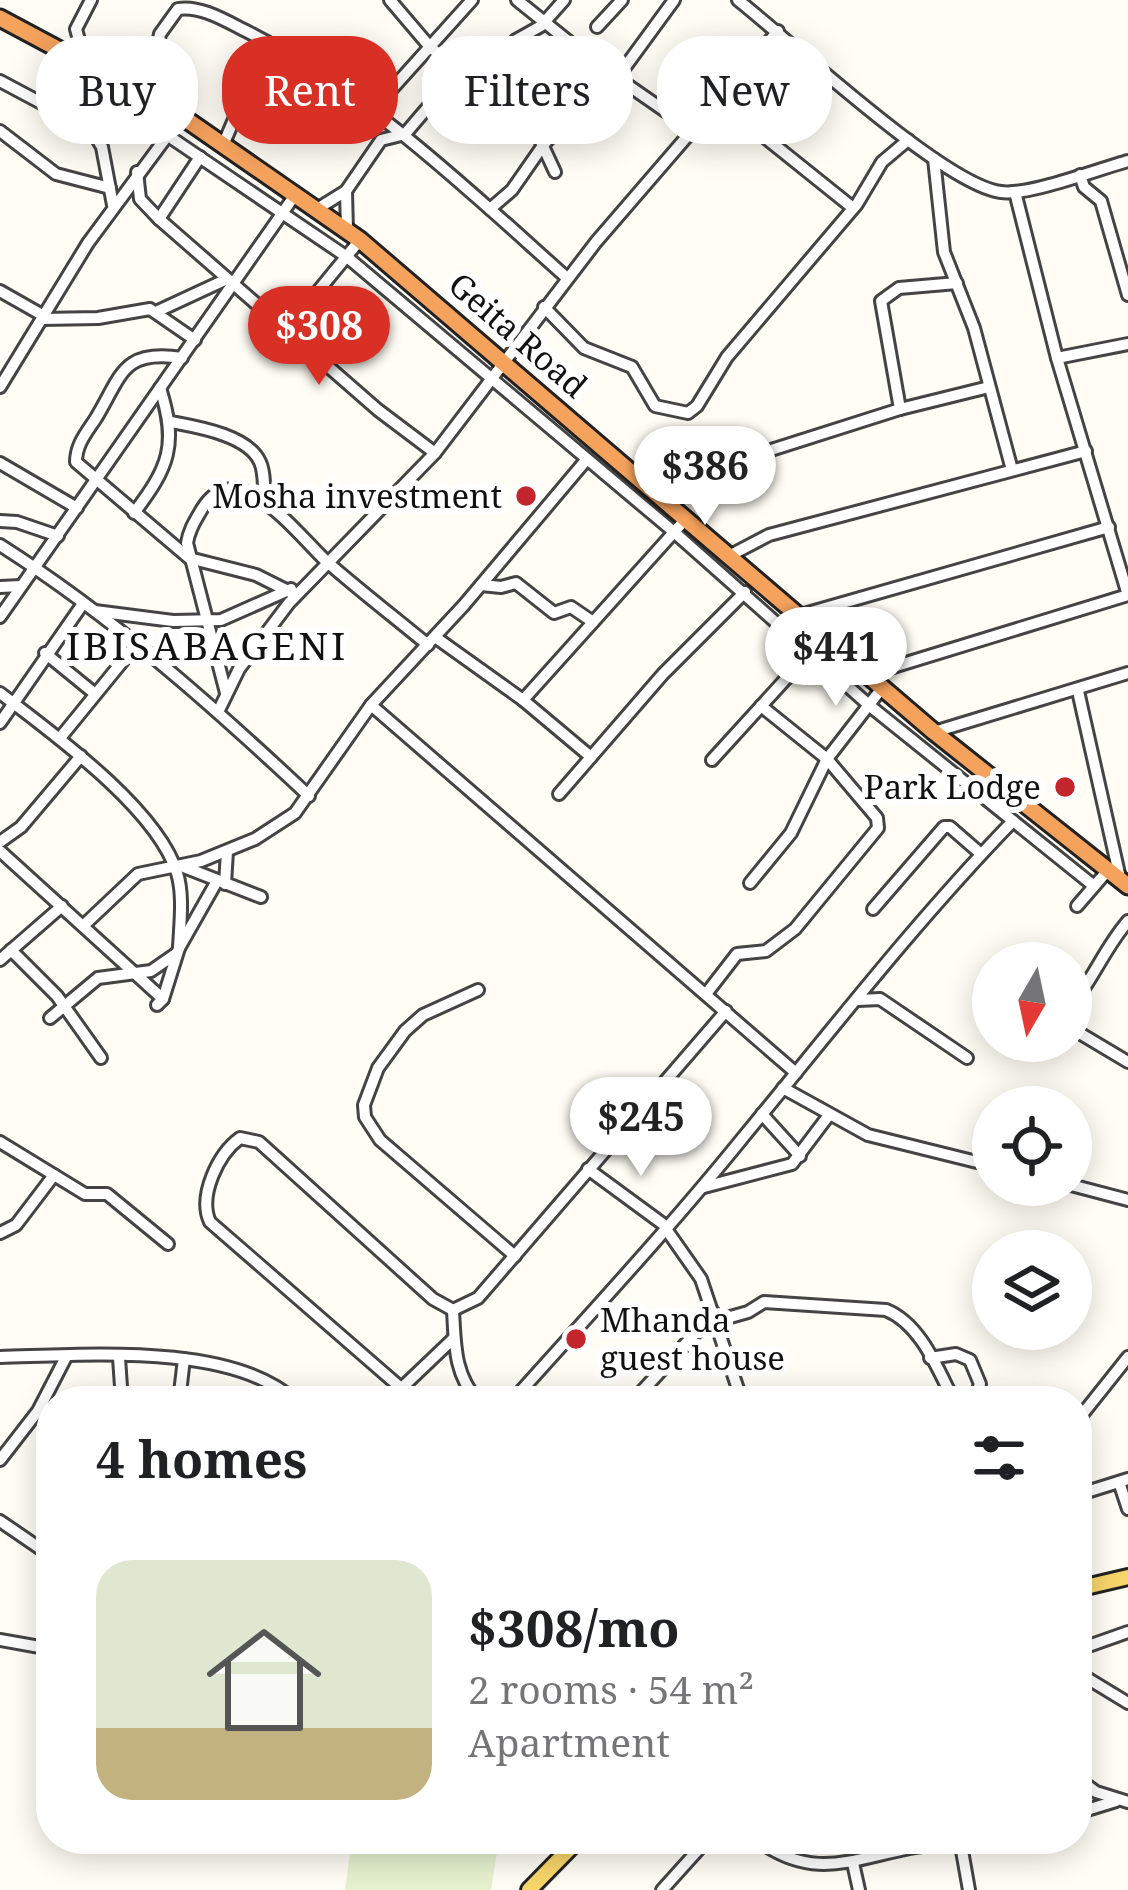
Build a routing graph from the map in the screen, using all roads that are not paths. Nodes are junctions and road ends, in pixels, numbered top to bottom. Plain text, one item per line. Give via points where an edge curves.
1 (91, 0) edge
2 (390, 0) edge
3 (472, 0) edge
4 (517, 0) edge
5 (564, 0) edge
6 (622, 0) edge
7 (674, 0) edge
8 (738, 0) edge
9 (181, 4) edge
10 (0, 14) edge
11 (544, 22) junction
12 (597, 27) dead end
13 (778, 32) junction
14 (41, 36) edge
15 (45, 36) edge
16 (78, 36) edge
17 (160, 36) edge
18 (255, 36) edge
19 (440, 36) edge
20 (522, 36) edge
21 (562, 36) edge
22 (774, 36) edge
23 (422, 38) edge
24 (633, 51) edge
25 (422, 56) edge
26 (0, 81) edge
27 (398, 82) edge
28 (422, 114) edge
29 (398, 129) edge
30 (0, 130) edge
31 (405, 134) junction
32 (908, 140) junction
33 (11, 141) junction
34 (160, 144) edge
35 (180, 144) edge
36 (225, 144) edge
37 (544, 144) joint
38 (679, 144) edge
39 (773, 144) edge
40 (0, 150) edge
41 (200, 157) junction
42 (934, 159) junction
43 (1128, 161) edge
44 (137, 172) junction
45 (556, 172) dead end
46 (1080, 175) junction
47 (110, 188) junction
48 (346, 191) junction
49 (1015, 192) junction
50 (295, 195) junction
51 (113, 206) junction
52 (853, 208) junction
53 (317, 209) junction
54 (490, 209) junction
55 (284, 211) junction
56 (158, 219) junction
57 (354, 236) junction
58 (347, 257) junction
59 (1124, 266) edge
60 (567, 278) junction
61 (230, 282) junction
62 (956, 283) junction
63 (0, 291) edge
64 (1128, 295) edge
65 (544, 308) junction
66 (158, 311) junction
67 (43, 317) junction
68 (286, 329) junction
69 (195, 340) junction
70 (1128, 344) edge
71 (182, 358) junction
72 (1058, 358) junction
73 (504, 361) junction
74 (491, 379) junction
75 (0, 387) edge
76 (989, 387) junction
77 (160, 388) junction
78 (900, 410) junction
79 (171, 422) junction
80 (1086, 452) junction
81 (435, 453) junction
82 (587, 459) junction
83 (0, 464) edge
84 (1012, 470) junction
85 (96, 482) junction
86 (661, 499) junction
87 (264, 501) junction
88 (77, 508) junction
89 (134, 513) junction
90 (0, 521) edge
91 (679, 527) junction
92 (1108, 527) junction
93 (58, 536) junction
94 (0, 545) edge
95 (727, 556) junction
96 (189, 558) junction
97 (327, 561) junction
98 (1124, 567) edge
99 (35, 568) junction
100 (481, 585) junction
101 (21, 586) junction
102 (0, 587) edge
103 (750, 587) junction
104 (291, 593) junction
105 (1128, 595) edge
106 (86, 608) junction
107 (796, 616) junction
108 (0, 617) edge
109 (206, 621) junction
110 (593, 622) junction
111 (823, 638) junction
112 (432, 641) junction
113 (135, 646) junction
114 (809, 652) junction
115 (45, 653) junction
116 (1128, 673) edge
117 (866, 675) junction
118 (882, 688) junction
119 (225, 690) junction
120 (0, 692) edge
121 (1078, 692) junction
122 (94, 693) junction
123 (199, 696) junction
124 (523, 700) junction
125 (13, 703) junction
126 (869, 704) junction
127 (371, 705) junction
128 (761, 706) junction
129 (218, 712) junction
130 (0, 723) edge
131 (934, 732) junction
132 (60, 738) junction
133 (81, 756) junction
134 (592, 757) junction
135 (826, 759) junction
136 (712, 760) dead end
137 (560, 794) dead end
138 (310, 796) junction
139 (1013, 821) junction
140 (0, 842) edge
141 (0, 851) edge
142 (227, 851) junction
143 (981, 854) junction
144 (180, 868) junction
145 (1121, 874) edge
146 (221, 882) junction
147 (750, 883) dead end
148 (1094, 886) junction
149 (261, 897) dead end
150 (62, 906) junction
151 (1077, 906) dead end
152 (873, 909) dead end
153 (1128, 920) edge
154 (84, 925) junction
155 (11, 950) junction
156 (178, 950) junction
157 (0, 960) edge
158 (136, 972) junction
159 (1092, 978) edge
160 (478, 990) dead end
161 (706, 994) junction
162 (858, 1000) junction
163 (64, 1007) junction
164 (726, 1011) junction
165 (50, 1018) dead end
166 (1092, 1041) edge
167 (101, 1058) dead end
168 (967, 1058) dead end
169 (1128, 1062) edge
170 (796, 1073) junction
171 (783, 1088) junction
172 (763, 1114) junction
173 (830, 1115) junction
174 (0, 1142) edge
175 (800, 1156) junction
176 (972, 1161) edge
177 (588, 1169) junction
178 (54, 1175) junction
179 (701, 1188) junction
180 (1092, 1191) edge
181 (1128, 1201) edge
182 (667, 1228) junction
183 (0, 1233) edge
184 (168, 1244) dead end
185 (515, 1256) junction
186 (453, 1310) junction
187 (715, 1317) junction
188 (454, 1338) junction
189 (0, 1357) edge
190 (66, 1357) junction
191 (119, 1358) junction
192 (930, 1358) junction
193 (1128, 1358) edge
194 (184, 1359) junction
195 (51, 1386) edge
196 (121, 1386) edge
197 (181, 1386) edge
198 (268, 1386) edge
199 (398, 1386) edge
200 (402, 1386) edge
201 (468, 1386) edge
202 (525, 1386) edge
203 (648, 1386) edge
204 (734, 1386) edge
205 (946, 1386) edge
206 (979, 1386) edge
207 (1092, 1402) edge
208 (36, 1414) edge
209 (0, 1460) edge
210 (1124, 1480) edge
211 (1092, 1490) edge
212 (1128, 1509) edge
213 (0, 1521) edge
214 (36, 1546) edge
215 (1128, 1577) edge
216 (1092, 1585) edge
217 (1128, 1632) edge
218 (0, 1640) edge
219 (1092, 1645) edge
220 (36, 1646) edge
221 (1092, 1681) edge
222 (1128, 1703) edge
223 (1092, 1789) edge
224 (1124, 1801) edge
225 (1092, 1809) edge
226 (564, 1854) edge
227 (691, 1854) edge
228 (782, 1854) edge
229 (887, 1854) edge
230 (963, 1854) edge
231 (853, 1863) junction
232 (529, 1890) edge
233 (662, 1890) edge
234 (859, 1890) edge
235 (969, 1890) edge

1 - 16 street
2 - 23 street
3 - 19 street
4 - 11 street
5 - 11 street
6 - 12 street
7 - 24 street
8 - 13 street
9 - 17 street
9 - 18 street
10 - 14 highway, Geita Road
10 - 15 street
11 - 20 street
11 - 21 street
13 - 22 street
13 - 32 street
25 - 27 street
26 - 47 street via 92,130
28 - 31 street
29 - 31 street
30 - 33 street
31 - 48 street via 381,140
31 - 54 street
32 - 42 street
32 - 52 street
33 - 40 street
33 - 47 street via 56,174
34 - 44 street
35 - 41 street
36 - 50 highway, Geita Road
37 - 45 street
37 - 54 street
38 - 60 street
39 - 52 street
41 - 55 street
41 - 56 street
42 - 49 street via 986,188
42 - 62 street via 940,237
43 - 46 street
44 - 51 street
44 - 56 street via 140,199
46 - 49 street
46 - 59 street via 1101,201
47 - 51 street
48 - 53 street
48 - 57 street
49 - 72 street
50 - 53 highway, Geita Road
50 - 55 street
51 - 67 street
52 - 65 street via 688,413 656,406 632,367 584,348
53 - 57 highway, Geita Road
54 - 60 street
55 - 58 street
55 - 61 street
56 - 61 street
57 - 58 street
57 - 73 highway, Geita Road
58 - 68 street
58 - 74 street
59 - 64 street
60 - 65 street
61 - 66 street
61 - 68 street
61 - 69 street
62 - 76 street
62 - 78 street via 898,288 881,301
63 - 67 street
65 - 73 street
66 - 67 street
66 - 69 street
67 - 75 street
68 - 81 street
69 - 71 street
70 - 72 street
71 - 77 street
71 - 85 street via 147,356 119,373 75,454
72 - 80 street
73 - 74 street
73 - 86 highway, Geita Road
74 - 81 street
74 - 82 street
76 - 78 street
76 - 84 street
77 - 79 street
77 - 85 street
78 - 86 street via 700,473
79 - 87 street via 251,451 261,464
79 - 89 street via 161,472
80 - 84 street
80 - 92 street
81 - 97 street
82 - 91 street
82 - 100 street
83 - 88 street
84 - 95 street via 769,535
85 - 88 street
85 - 89 street
86 - 91 highway, Geita Road
87 - 96 street via 246,491 214,492 189,532
87 - 97 street
88 - 93 street
89 - 96 street
90 - 93 street
91 - 95 highway, Geita Road
91 - 103 street
91 - 110 street
92 - 98 street
92 - 107 street
93 - 99 street
94 - 99 street
95 - 103 highway, Geita Road
96 - 104 street
96 - 109 street
97 - 104 street
97 - 112 street
98 - 105 street
99 - 101 street
99 - 106 street
100 - 110 street via 516,583 554,613 571,607
100 - 112 street
101 - 102 street
101 - 108 street
103 - 107 highway, Geita Road
103 - 114 street
103 - 134 street
104 - 109 street
104 - 119 street
105 - 117 street
106 - 109 street
106 - 113 street
106 - 115 street
107 - 111 highway, Geita Road
109 - 119 street
110 - 124 street
111 - 114 street
111 - 117 highway, Geita Road
112 - 124 street
112 - 127 street
113 - 122 street
113 - 123 street
114 - 126 street
114 - 128 street
115 - 122 street
115 - 125 street
116 - 121 street
117 - 118 highway, Geita Road
118 - 126 street
118 - 131 highway, Geita Road
119 - 123 street
119 - 129 street
120 - 125 street
121 - 131 street
121 - 145 street
122 - 132 street
123 - 129 street
124 - 134 street
125 - 130 street
125 - 132 street
126 - 135 street
126 - 139 street
127 - 138 street
127 - 161 street
128 - 135 street
128 - 136 street
129 - 138 street
131 - 145 highway, Geita Road
132 - 133 street
133 - 140 street
133 - 144 street
134 - 137 street
135 - 147 street via 790,833
135 - 161 street via 878,828 798,927 766,951 737,954
138 - 142 street via 280,824
139 - 143 street
139 - 148 street
141 - 150 street
142 - 144 street
142 - 146 street
143 - 152 street via 944,827
143 - 162 street
144 - 146 street
144 - 154 street via 138,874
144 - 156 street
145 - 148 street
146 - 149 street
146 - 156 street
148 - 151 street
150 - 154 street
150 - 155 street
153 - 159 street
154 - 158 street
155 - 157 street
155 - 163 street
156 - 158 street via 151,971
156 - 158 street via 160,1002
158 - 163 street via 98,978
160 - 185 street via 436,1006 405,1030 367,1089 365,1117 380,1140
161 - 164 street
162 - 168 street via 880,998
162 - 170 street
163 - 165 street
163 - 167 street
164 - 170 street
164 - 177 street
166 - 169 street
170 - 171 street
171 - 172 street
171 - 173 street
172 - 175 street
172 - 179 street
173 - 175 street
173 - 176 street via 868,1135
174 - 178 street
175 - 179 street
177 - 182 street
177 - 185 street
178 - 183 street via 16,1225
178 - 184 street via 85,1194 107,1194
179 - 182 street
180 - 181 street
182 - 187 street
182 - 202 street
185 - 186 street via 478,1298
186 - 188 street
186 - 199 street via 259,1142 240,1138 226,1150 207,1203 210,1222
187 - 192 street via 764,1302 881,1309 901,1317
187 - 203 street
187 - 204 street
188 - 200 street
188 - 201 street
189 - 190 street
190 - 191 street
190 - 195 street
191 - 194 street
191 - 196 street
192 - 205 street
192 - 206 street via 970,1360
193 - 207 street
194 - 197 street
194 - 198 street via 241,1368
208 - 209 street
210 - 211 street
210 - 212 street
213 - 214 street
215 - 216 main road
217 - 219 street
218 - 220 street
221 - 222 street
223 - 224 street
224 - 225 street
226 - 232 main road
227 - 233 street
228 - 231 street
229 - 231 street
230 - 235 street
231 - 234 street

